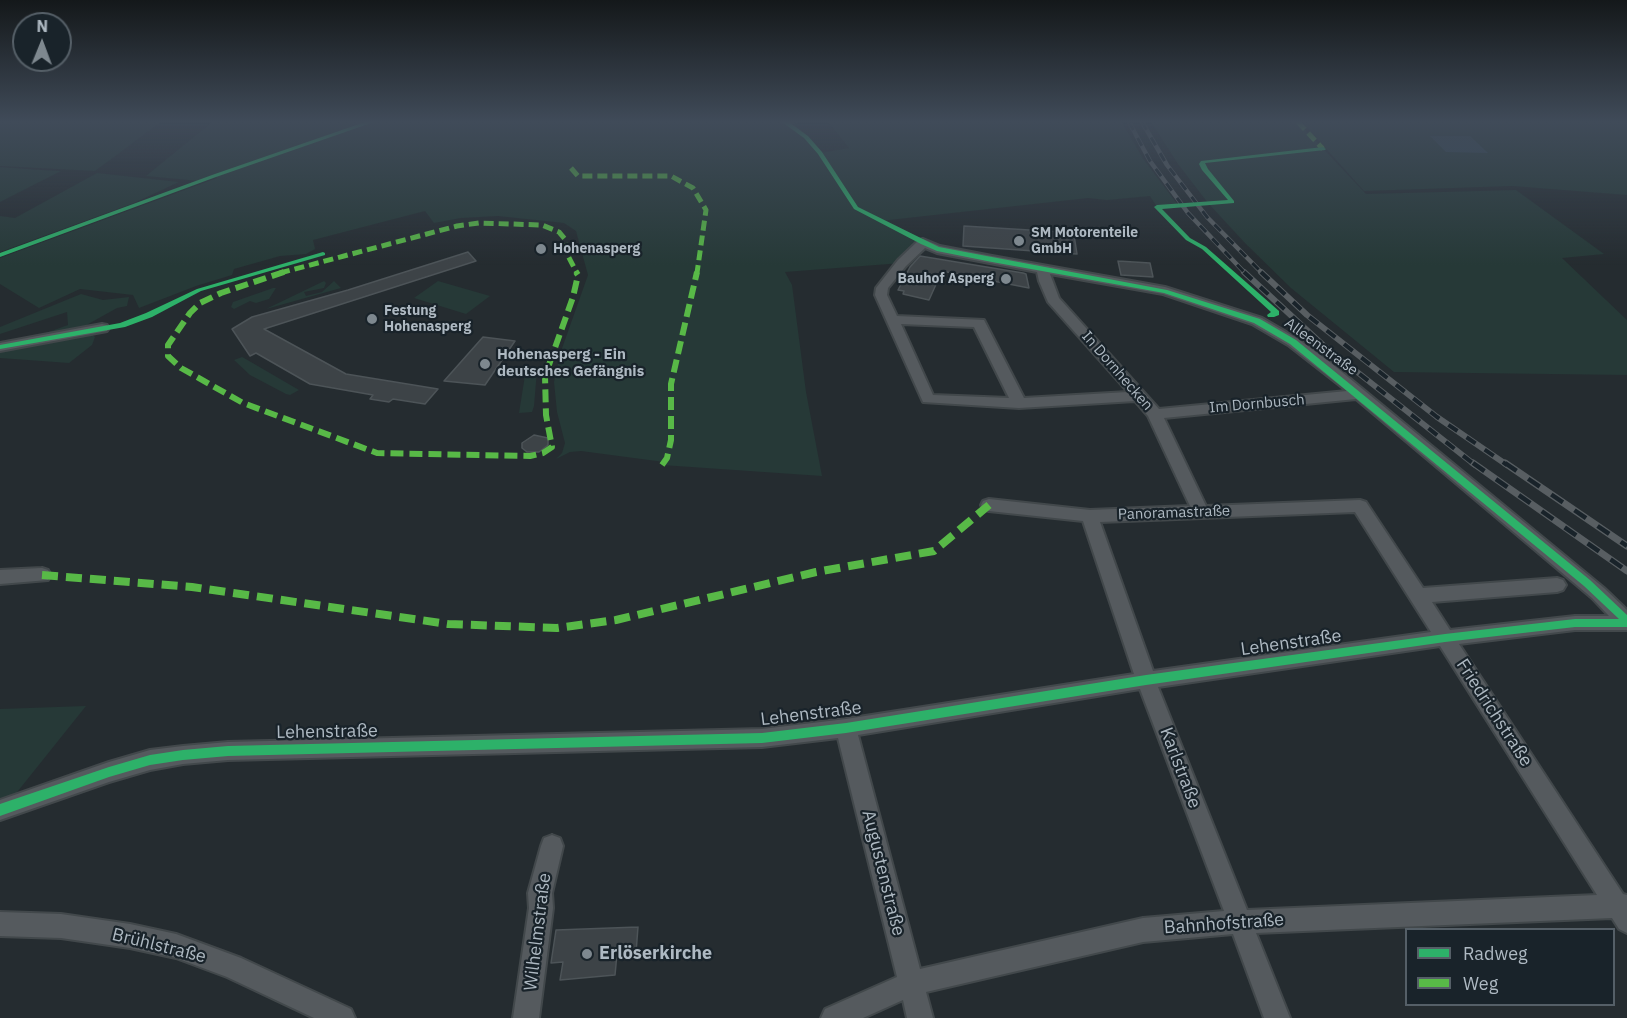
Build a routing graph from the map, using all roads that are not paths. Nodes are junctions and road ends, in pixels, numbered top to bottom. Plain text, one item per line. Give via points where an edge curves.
1 (1043, 269) junction
2 (892, 320) junction
3 (102, 328) dead end
4 (0, 347) edge
5 (1360, 394) junction
6 (1138, 396) junction
7 (1019, 403) junction
8 (1155, 414) junction
9 (989, 504) dead end
10 (1360, 506) joint
11 (1200, 511) junction
12 (1090, 516) junction
13 (42, 575) dead end
14 (0, 577) edge
15 (1557, 585) dead end
16 (1417, 596) junction
17 (1627, 622) edge
18 (1445, 638) junction
19 (1146, 680) junction
20 (846, 728) junction
21 (0, 810) edge
22 (552, 846) dead end
23 (1624, 911) edge
24 (1239, 922) junction
25 (0, 924) edge
26 (911, 983) junction
27 (342, 1018) edge
28 (526, 1018) edge
29 (834, 1018) edge
30 (920, 1018) edge
31 (1277, 1018) edge

1 - 2 street, Alleenstraße via 923,243 882,288 881,295
1 - 5 street, Alleenstraße via 1165,291 1257,321 1293,342
1 - 6 street, In Dornhecken via 1053,299
2 - 7 street via 978,323
2 - 7 street via 928,399
3 - 4 street
5 - 8 street, Im Dornbusch
5 - 17 street, Alleenstraße via 1598,593
6 - 7 street
6 - 8 street, In Dornhecken
8 - 11 street, In Dornhecken
9 - 12 street, Panoramastraße
10 - 11 street, Panoramastraße
10 - 16 street, Friedrichstraße
11 - 12 street, Panoramastraße
12 - 19 street, Karlstraße
13 - 14 street
15 - 16 street
16 - 18 street, Friedrichstraße
17 - 18 street, Lehenstraße via 1575,623
18 - 19 street, Lehenstraße
18 - 23 street, Friedrichstraße
19 - 20 street, Lehenstraße
19 - 24 street, Karlstraße
20 - 21 street, Lehenstraße via 762,738 217,752 150,760
20 - 26 street, Augustenstraße
22 - 28 street, Wilhelmstraße via 540,894
23 - 24 street, Bahnhofstraße
24 - 26 street, Bahnhofstraße via 1143,930
24 - 31 street, Karlstraße
25 - 27 street, Brühlstraße via 61,926 176,946 232,967
26 - 29 street, Bahnhofstraße
26 - 30 street, Augustenstraße

